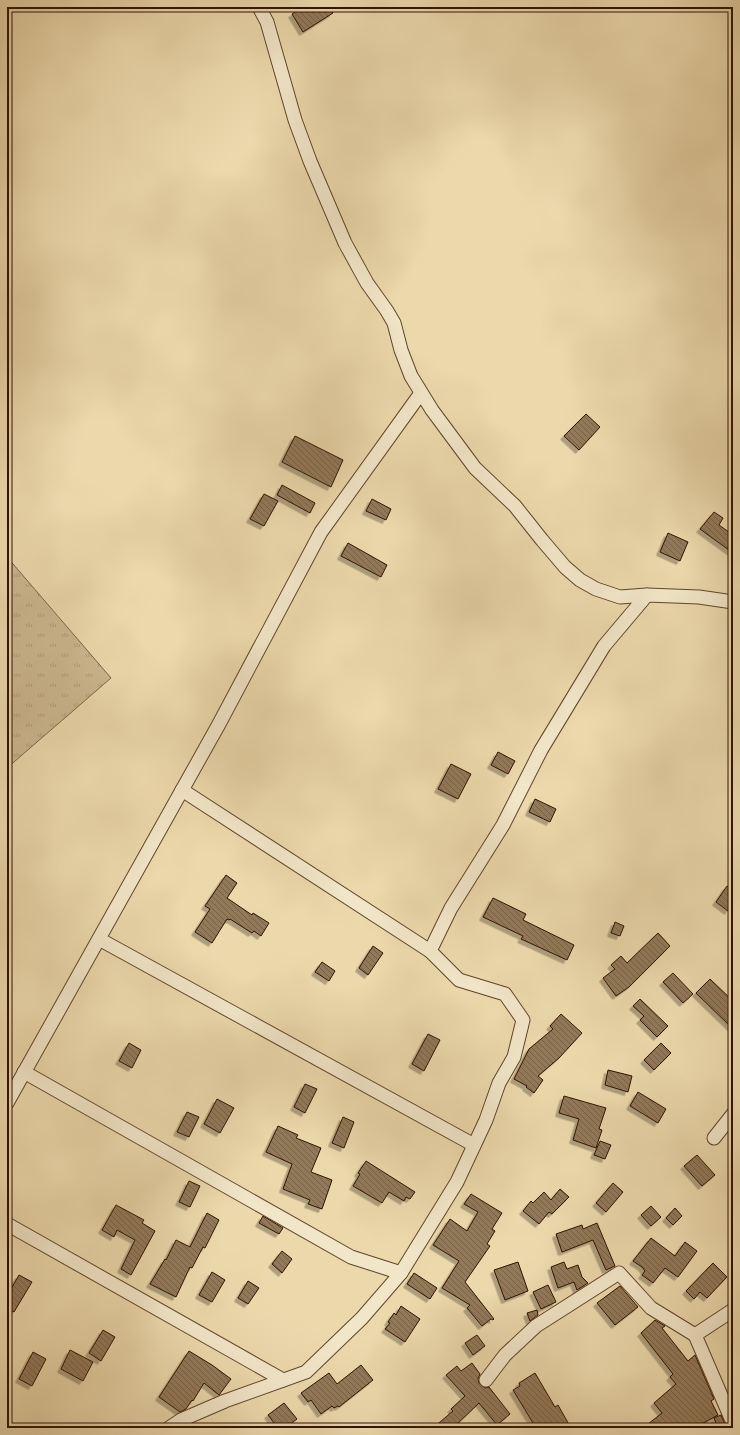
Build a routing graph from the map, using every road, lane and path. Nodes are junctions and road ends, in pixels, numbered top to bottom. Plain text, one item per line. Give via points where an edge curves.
1 (259, 7) edge
2 (421, 393) junction
3 (647, 595) junction
4 (733, 602) edge
5 (182, 790) junction
6 (99, 938) junction
7 (430, 951) junction
8 (24, 1072) junction
9 (7, 1103) edge
10 (733, 1114) edge
11 (714, 1138) dead end
12 (474, 1145) junction
13 (7, 1224) edge
14 (401, 1273) junction
15 (733, 1310) edge
16 (695, 1335) junction
17 (283, 1380) junction
18 (486, 1380) dead end
19 (733, 1423) edge
20 (169, 1428) edge

1 - 2 street via 266,22 295,120 329,208 367,283 394,323 411,376
2 - 3 street via 475,468 515,506 565,567 596,589 620,597
2 - 5 street via 321,532
3 - 4 street via 699,597
3 - 7 street via 604,646 541,750 503,825 451,908
5 - 6 street
5 - 7 street
6 - 8 street
6 - 12 street
7 - 12 street via 459,980 505,994 523,1020 514,1057 499,1083
8 - 9 street
8 - 14 street via 351,1257
10 - 11 street
12 - 14 street via 457,1182
13 - 17 street
14 - 17 street via 362,1318 306,1372
15 - 16 street
16 - 18 street via 651,1308 619,1273 536,1326 505,1355
16 - 19 street
17 - 20 street via 225,1401

